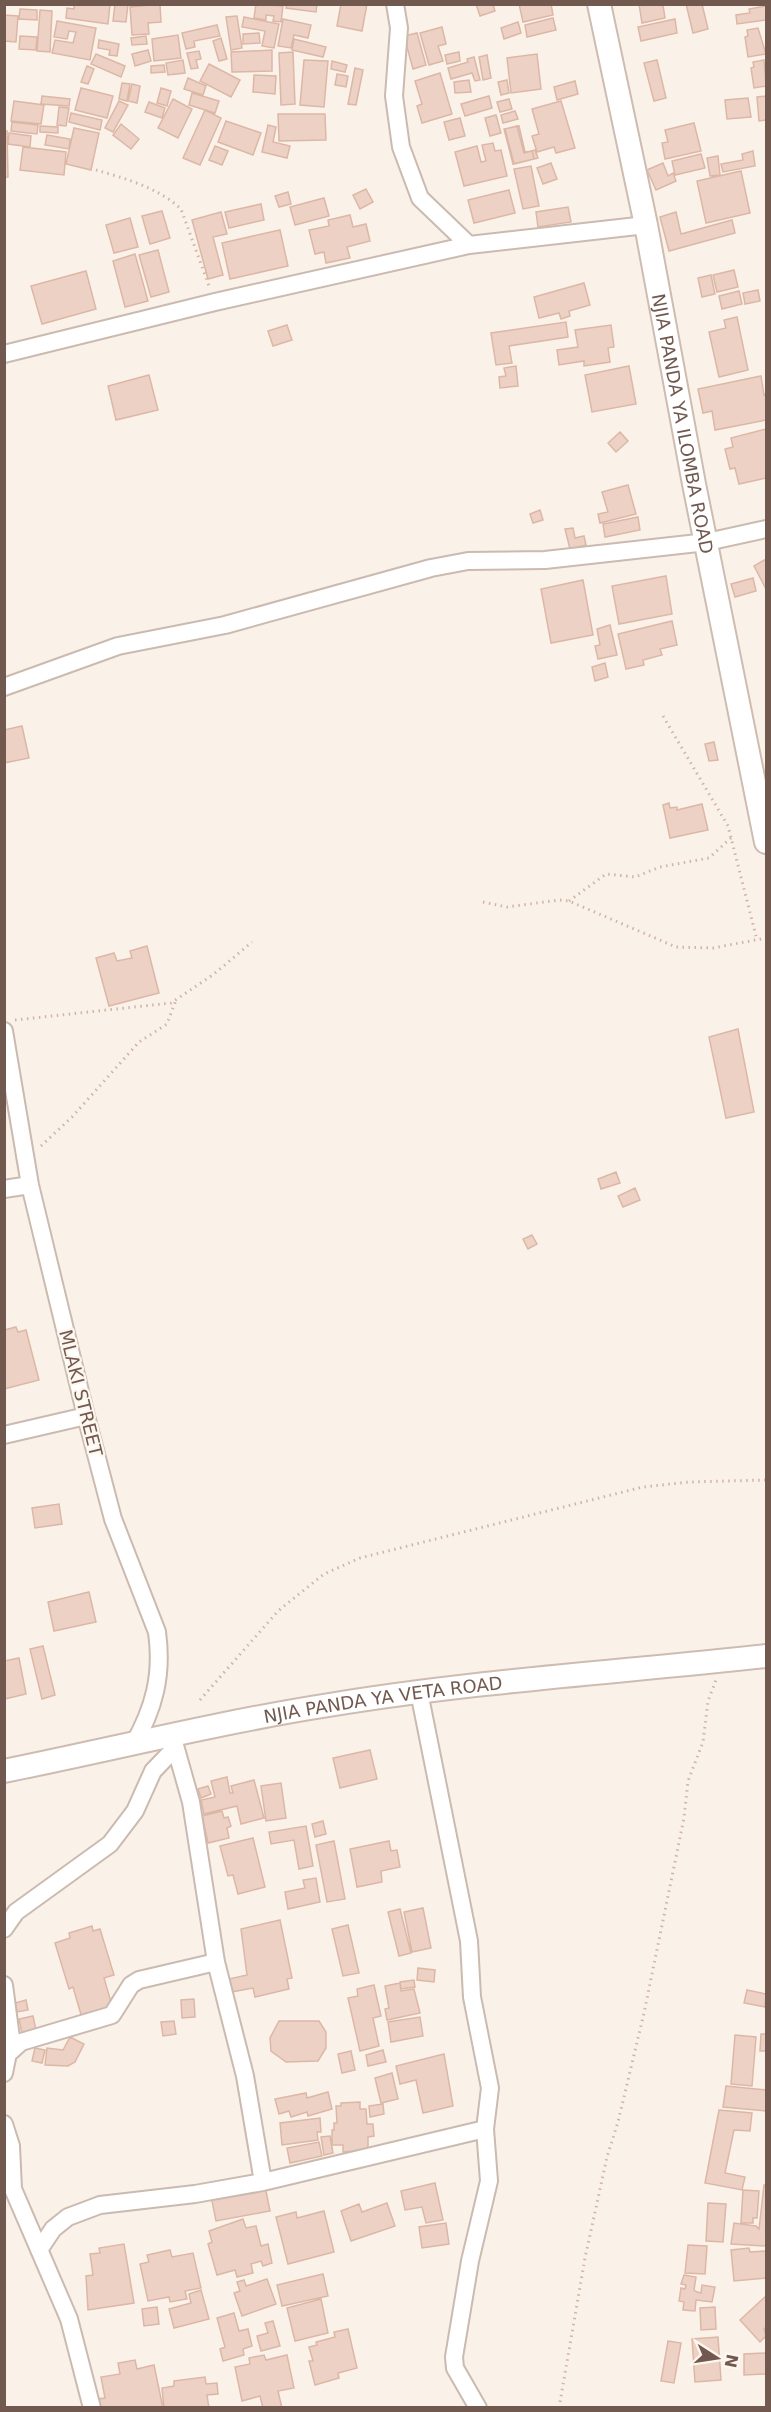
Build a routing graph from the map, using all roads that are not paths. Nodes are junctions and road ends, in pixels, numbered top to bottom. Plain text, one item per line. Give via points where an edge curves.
1 (395, 4) edge
2 (599, 4) edge
3 (646, 225) junction
4 (469, 245) junction
5 (4, 354) edge
6 (766, 529) edge
7 (707, 542) junction
8 (4, 687) edge
9 (766, 842) edge
10 (4, 1031) edge
11 (30, 1185) junction
12 (4, 1189) edge
13 (86, 1416) junction
14 (4, 1435) edge
15 (766, 1656) edge
16 (419, 1692) junction
17 (173, 1741) junction
18 (133, 1745) junction
19 (4, 1771) edge
20 (4, 1929) edge
21 (216, 1962) junction
22 (4, 1985) edge
23 (10, 2052) junction
24 (4, 2073) edge
25 (4, 2124) edge
26 (485, 2129) junction
27 (263, 2182) junction
28 (39, 2250) junction
29 (93, 2408) edge
30 (478, 2408) edge

1 - 4 street via 399,28 394,96 401,147 420,198
2 - 3 street, NJIA PANDA YA ILOMBA ROAD
3 - 4 street
3 - 7 street, NJIA PANDA YA ILOMBA ROAD
4 - 5 street
6 - 7 street
7 - 8 street via 545,560 468,561 431,568 225,625 118,646
7 - 9 street, NJIA PANDA YA ILOMBA ROAD
10 - 11 street, MLAKI STREET
11 - 12 street
11 - 13 street, MLAKI STREET
13 - 14 street
13 - 18 street, MLAKI STREET via 113,1519 159,1643 152,1709
15 - 16 street, NJIA PANDA YA VETA ROAD
16 - 17 street, NJIA PANDA YA VETA ROAD via 330,1705
16 - 26 street via 469,1941 472,1997 490,2082
17 - 18 street, NJIA PANDA YA VETA ROAD
17 - 20 street via 153,1771 135,1812 110,1844 16,1912
17 - 21 street via 191,1802
18 - 19 street, NJIA PANDA YA VETA ROAD
21 - 23 street via 139,1980 131,1985 112,2015 21,2042
21 - 27 street via 245,2076
22 - 23 street
23 - 24 street
25 - 28 street via 11,2146 13,2189
26 - 27 street
26 - 30 street via 489,2181 454,2356 455,2368
27 - 28 street via 100,2205 69,2217 53,2229
28 - 29 street via 69,2319

